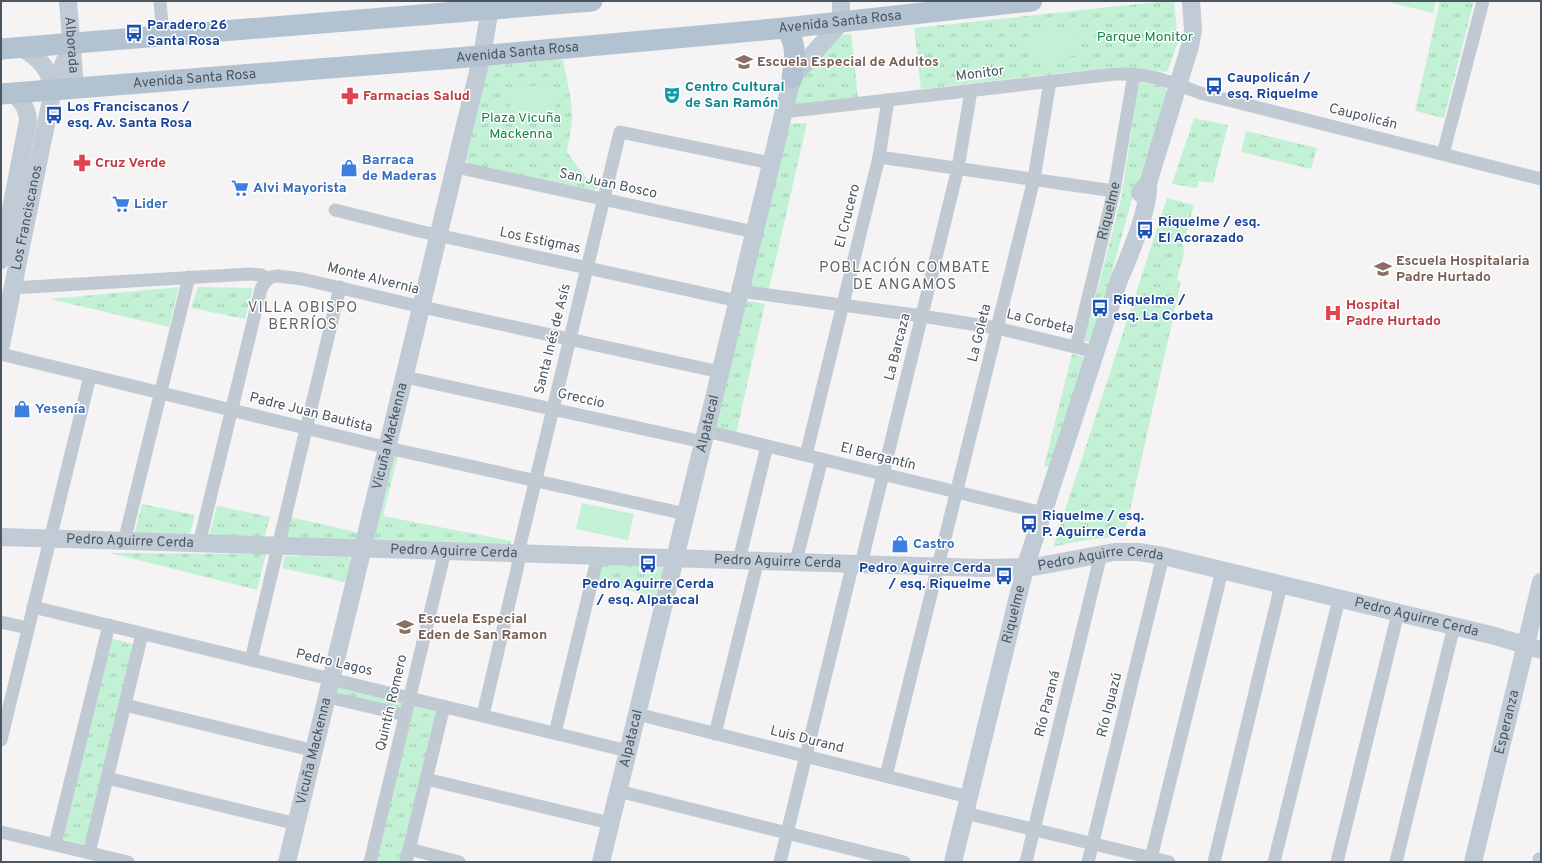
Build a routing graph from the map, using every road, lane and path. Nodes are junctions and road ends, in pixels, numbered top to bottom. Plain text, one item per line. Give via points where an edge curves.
1 (68, 1) edge
2 (160, 1) edge
3 (841, 1) edge
4 (1032, 1) edge
5 (1191, 1) edge
6 (1483, 1) edge
7 (579, 2) edge
8 (490, 5) edge
9 (841, 22) junction
10 (785, 28) junction
11 (163, 36) junction
12 (72, 43) junction
13 (22, 48) junction
14 (1, 49) edge
15 (482, 55) junction
16 (1134, 74) junction
17 (792, 78) junction
18 (1050, 82) junction
19 (1178, 85) junction
20 (75, 88) junction
21 (53, 90) junction
22 (971, 91) junction
23 (7, 94) edge
24 (888, 100) junction
25 (783, 112) junction
26 (1443, 154) junction
27 (879, 157) junction
28 (771, 164) junction
29 (456, 167) junction
30 (958, 168) junction
31 (1034, 179) junction
32 (1541, 179) edge
33 (1114, 191) junction
34 (604, 199) junction
35 (336, 210) dead end
36 (754, 232) junction
37 (439, 235) junction
38 (8, 254) edge
39 (587, 268) junction
40 (188, 277) junction
41 (268, 279) junction
42 (340, 287) junction
43 (12, 288) junction
44 (739, 296) junction
45 (842, 305) junction
46 (422, 307) junction
47 (922, 316) junction
48 (998, 328) junction
49 (570, 339) junction
50 (1, 345) edge
51 (1076, 347) junction
52 (1095, 352) junction
53 (1, 354) edge
54 (720, 372) junction
55 (90, 376) junction
56 (405, 377) junction
57 (161, 393) junction
58 (553, 409) junction
59 (232, 410) junction
60 (306, 428) junction
61 (705, 437) junction
62 (767, 446) junction
63 (388, 448) junction
64 (806, 455) junction
65 (822, 459) junction
66 (883, 474) junction
67 (536, 480) junction
68 (956, 492) junction
69 (1043, 513) junction
70 (686, 514) junction
71 (1, 537) edge
72 (50, 540) junction
73 (124, 542) junction
74 (199, 544) junction
75 (278, 547) junction
76 (363, 549) junction
77 (445, 551) junction
78 (518, 553) junction
79 (1101, 554) junction
80 (598, 556) junction
81 (1163, 556) junction
82 (675, 558) junction
83 (739, 560) junction
84 (758, 560) junction
85 (796, 561) junction
86 (857, 563) junction
87 (938, 567) junction
88 (1025, 568) junction
89 (1222, 571) junction
90 (1541, 582) edge
91 (1281, 585) junction
92 (1339, 599) junction
93 (33, 607) junction
94 (1398, 613) junction
95 (1, 622) edge
96 (109, 626) junction
97 (1454, 626) junction
98 (28, 628) junction
99 (142, 634) junction
100 (1533, 648) edge
101 (251, 660) junction
102 (332, 679) junction
103 (328, 697) junction
104 (410, 698) junction
105 (5, 705) edge
106 (125, 705) junction
107 (444, 706) junction
108 (637, 714) junction
109 (483, 715) junction
110 (406, 716) junction
111 (555, 733) junction
112 (715, 734) junction
113 (1, 740) edge
114 (315, 751) junction
115 (628, 751) junction
116 (806, 756) junction
117 (886, 776) junction
118 (107, 778) junction
119 (426, 779) junction
120 (618, 791) junction
121 (967, 805) junction
122 (610, 823) junction
123 (297, 824) junction
124 (1034, 829) junction
125 (1, 832) edge
126 (787, 833) junction
127 (55, 844) junction
128 (1093, 844) junction
129 (89, 852) junction
130 (407, 856) edge
131 (1151, 860) edge
132 (128, 862) edge
133 (288, 862) edge
134 (370, 862) edge
135 (459, 862) edge
136 (601, 862) edge
137 (780, 862) edge
138 (904, 862) edge
139 (954, 862) edge
140 (1026, 862) edge
141 (1088, 862) edge
142 (1169, 862) edge
143 (1214, 862) edge
144 (1274, 862) edge
145 (1337, 862) edge
146 (1396, 862) edge
147 (1473, 862) edge

1 - 12 street, Alborada
2 - 11 street
3 - 9 street
4 - 9 main road, Avenida Santa Rosa
5 - 19 street, Riquelme via 1192,39
6 - 26 street
7 - 8 main road
8 - 11 main road
8 - 15 street, Vicuña Mackenna
9 - 10 main road, Avenida Santa Rosa
9 - 17 street, Alpatacal
10 - 15 main road, Avenida Santa Rosa
10 - 17 main road via 792,36 794,44
11 - 12 main road
12 - 13 main road
12 - 20 street, Alborada
12 - 21 street, Los Franciscanos
13 - 14 main road
13 - 21 street via 42,63 51,79
15 - 20 main road, Avenida Santa Rosa
15 - 29 street, Vicuña Mackenna
16 - 18 street, Monitor
16 - 19 street, Monitor
16 - 33 street, Riquelme
17 - 25 street, Alpatacal
18 - 22 street, Monitor
18 - 31 street, La Goleta
19 - 26 street, Caupolicán via 1207,95
19 - 52 street, Riquelme via 1148,183 1148,196 1133,246 1118,280
20 - 21 main road, Avenida Santa Rosa
21 - 23 main road, Avenida Santa Rosa
21 - 38 street, Los Franciscanos
22 - 24 street, Monitor
22 - 30 street, La Barcaza
23 - 38 street, Los Franciscanos via 24,104 28,116
24 - 25 street, Monitor
24 - 27 street, El Crucero
25 - 28 street, Alpatacal
26 - 32 street, Caupolicán
27 - 30 street
27 - 45 street, El Crucero
28 - 34 street, Santa Inés de Asís via 620,132
28 - 36 street, Alpatacal
29 - 34 street, San Juan Bosco
29 - 37 street, Vicuña Mackenna
30 - 31 street
30 - 47 street, La Barcaza
31 - 33 street
31 - 48 street, La Goleta
33 - 51 street, Riquelme
34 - 36 street, San Juan Bosco
34 - 39 street, Santa Inés de Asís
35 - 37 street, Los Estigmas
36 - 44 street, Alpatacal
37 - 39 street, Los Estigmas
37 - 46 street, Vicuña Mackenna
38 - 43 street, Los Franciscanos
39 - 44 street, Los Estigmas
39 - 49 street, Santa Inés de Asís
40 - 41 street, Monte Alvernia via 250,274
40 - 43 street, Monte Alvernia
40 - 57 street
41 - 42 street, Monte Alvernia via 283,276
41 - 59 street via 261,289
42 - 46 street, Monte Alvernia
42 - 60 street
43 - 50 street, Los Franciscanos
44 - 45 street, La Corbeta
44 - 54 street, Alpatacal
45 - 47 street, La Corbeta
45 - 64 street, El Crucero
46 - 49 street, Monte Alvernia
46 - 56 street, Vicuña Mackenna
47 - 48 street, La Corbeta
47 - 66 street, La Barcaza
48 - 51 street, La Corbeta
48 - 68 street, La Goleta
49 - 54 street, Monte Alvernia
49 - 58 street, Santa Inés de Asís
51 - 52 street, La Corbeta
52 - 69 street, Riquelme
53 - 55 street, Padre Juan Bautista
54 - 61 street, Alpatacal
55 - 57 street, Padre Juan Bautista
55 - 72 street
56 - 58 street, Greccio
56 - 63 street, Vicuña Mackenna
57 - 59 street, Padre Juan Bautista
57 - 73 street
58 - 61 street, Greccio
58 - 67 street, Santa Inés de Asís
59 - 60 street, Padre Juan Bautista
59 - 74 street
60 - 63 street, Padre Juan Bautista
60 - 75 street
61 - 62 street, El Bergantín
61 - 70 street, Alpatacal
62 - 64 street, El Bergantín
62 - 83 street
63 - 67 street, Padre Juan Bautista
63 - 76 street, Vicuña Mackenna
64 - 65 street, El Bergantín
65 - 66 street, El Bergantín
65 - 85 street
66 - 68 street, El Bergantín
66 - 86 street, La Barcaza
67 - 70 street, Padre Juan Bautista
67 - 78 street, Santa Inés de Asís
68 - 69 street, El Bergantín
68 - 87 street, La Goleta
69 - 88 street, Riquelme
70 - 82 street, Alpatacal
71 - 72 street, Pedro Aguirre Cerda
72 - 73 street, Pedro Aguirre Cerda
72 - 93 street
73 - 74 street, Pedro Aguirre Cerda
74 - 75 street, Pedro Aguirre Cerda
75 - 76 street, Pedro Aguirre Cerda
75 - 101 street
76 - 77 street, Pedro Aguirre Cerda
76 - 102 street, Vicuña Mackenna
77 - 78 street, Pedro Aguirre Cerda
77 - 104 street, Quintín Romero
78 - 80 street, Pedro Aguirre Cerda
78 - 109 street, Santa Inés de Asís via 518,565
79 - 81 street, Pedro Aguirre Cerda via 1127,552
79 - 88 street, Pedro Aguirre Cerda
79 - 124 street, Río Paraná
80 - 82 street, Pedro Aguirre Cerda
80 - 111 street
81 - 89 street, Pedro Aguirre Cerda
81 - 128 street, Río Iguazú
82 - 83 street, Pedro Aguirre Cerda
82 - 108 street, Alpatacal
83 - 84 street, Pedro Aguirre Cerda
84 - 85 street, Pedro Aguirre Cerda
84 - 112 street
85 - 86 street, Pedro Aguirre Cerda
86 - 87 street, Pedro Aguirre Cerda
86 - 116 street, La Barcaza
87 - 88 street, Pedro Aguirre Cerda
87 - 117 street, La Goleta
88 - 121 street, Riquelme
89 - 91 street, Pedro Aguirre Cerda
89 - 131 street
90 - 100 street, Esperanza
91 - 92 street, Pedro Aguirre Cerda
91 - 143 street
92 - 94 street, Pedro Aguirre Cerda
92 - 144 street
93 - 96 street, Pedro Lagos
93 - 98 street
94 - 97 street, Pedro Aguirre Cerda
94 - 145 street
95 - 98 street
96 - 99 street, Pedro Lagos
96 - 127 street
97 - 100 street, Pedro Aguirre Cerda
97 - 146 street
98 - 105 street
99 - 101 street, Pedro Lagos
99 - 106 street
100 - 147 street, Esperanza
101 - 102 street, Pedro Lagos
102 - 103 street, Vicuña Mackenna
102 - 104 street, Pedro Lagos
103 - 110 street
103 - 114 street, Vicuña Mackenna
104 - 107 street, Pedro Lagos
104 - 110 street, Quintín Romero
105 - 113 street
106 - 114 street
106 - 118 street
107 - 109 street, Pedro Lagos
107 - 119 street
108 - 112 street, Luis Durand
108 - 115 street, Alpatacal
109 - 111 street, Pedro Lagos
110 - 134 street, Quintín Romero
111 - 115 street, Pedro Lagos
112 - 116 street, Luis Durand
114 - 123 street, Vicuña Mackenna
115 - 120 street, Alpatacal
116 - 117 street, Luis Durand
116 - 126 street, La Barcaza
117 - 121 street, Luis Durand
118 - 123 street
118 - 129 street
119 - 122 street
119 - 130 street
120 - 122 street, Alpatacal
120 - 126 street
121 - 124 street, Luis Durand
121 - 139 street, Riquelme
122 - 136 street, Alpatacal
123 - 133 street, Vicuña Mackenna
124 - 128 street, Luis Durand
124 - 140 street, Río Paraná
125 - 127 street
126 - 137 street, La Barcaza
126 - 138 street
127 - 129 street
128 - 131 street, Luis Durand
128 - 141 street, Río Iguazú
129 - 132 street
130 - 135 street
131 - 142 street, Luis Durand

